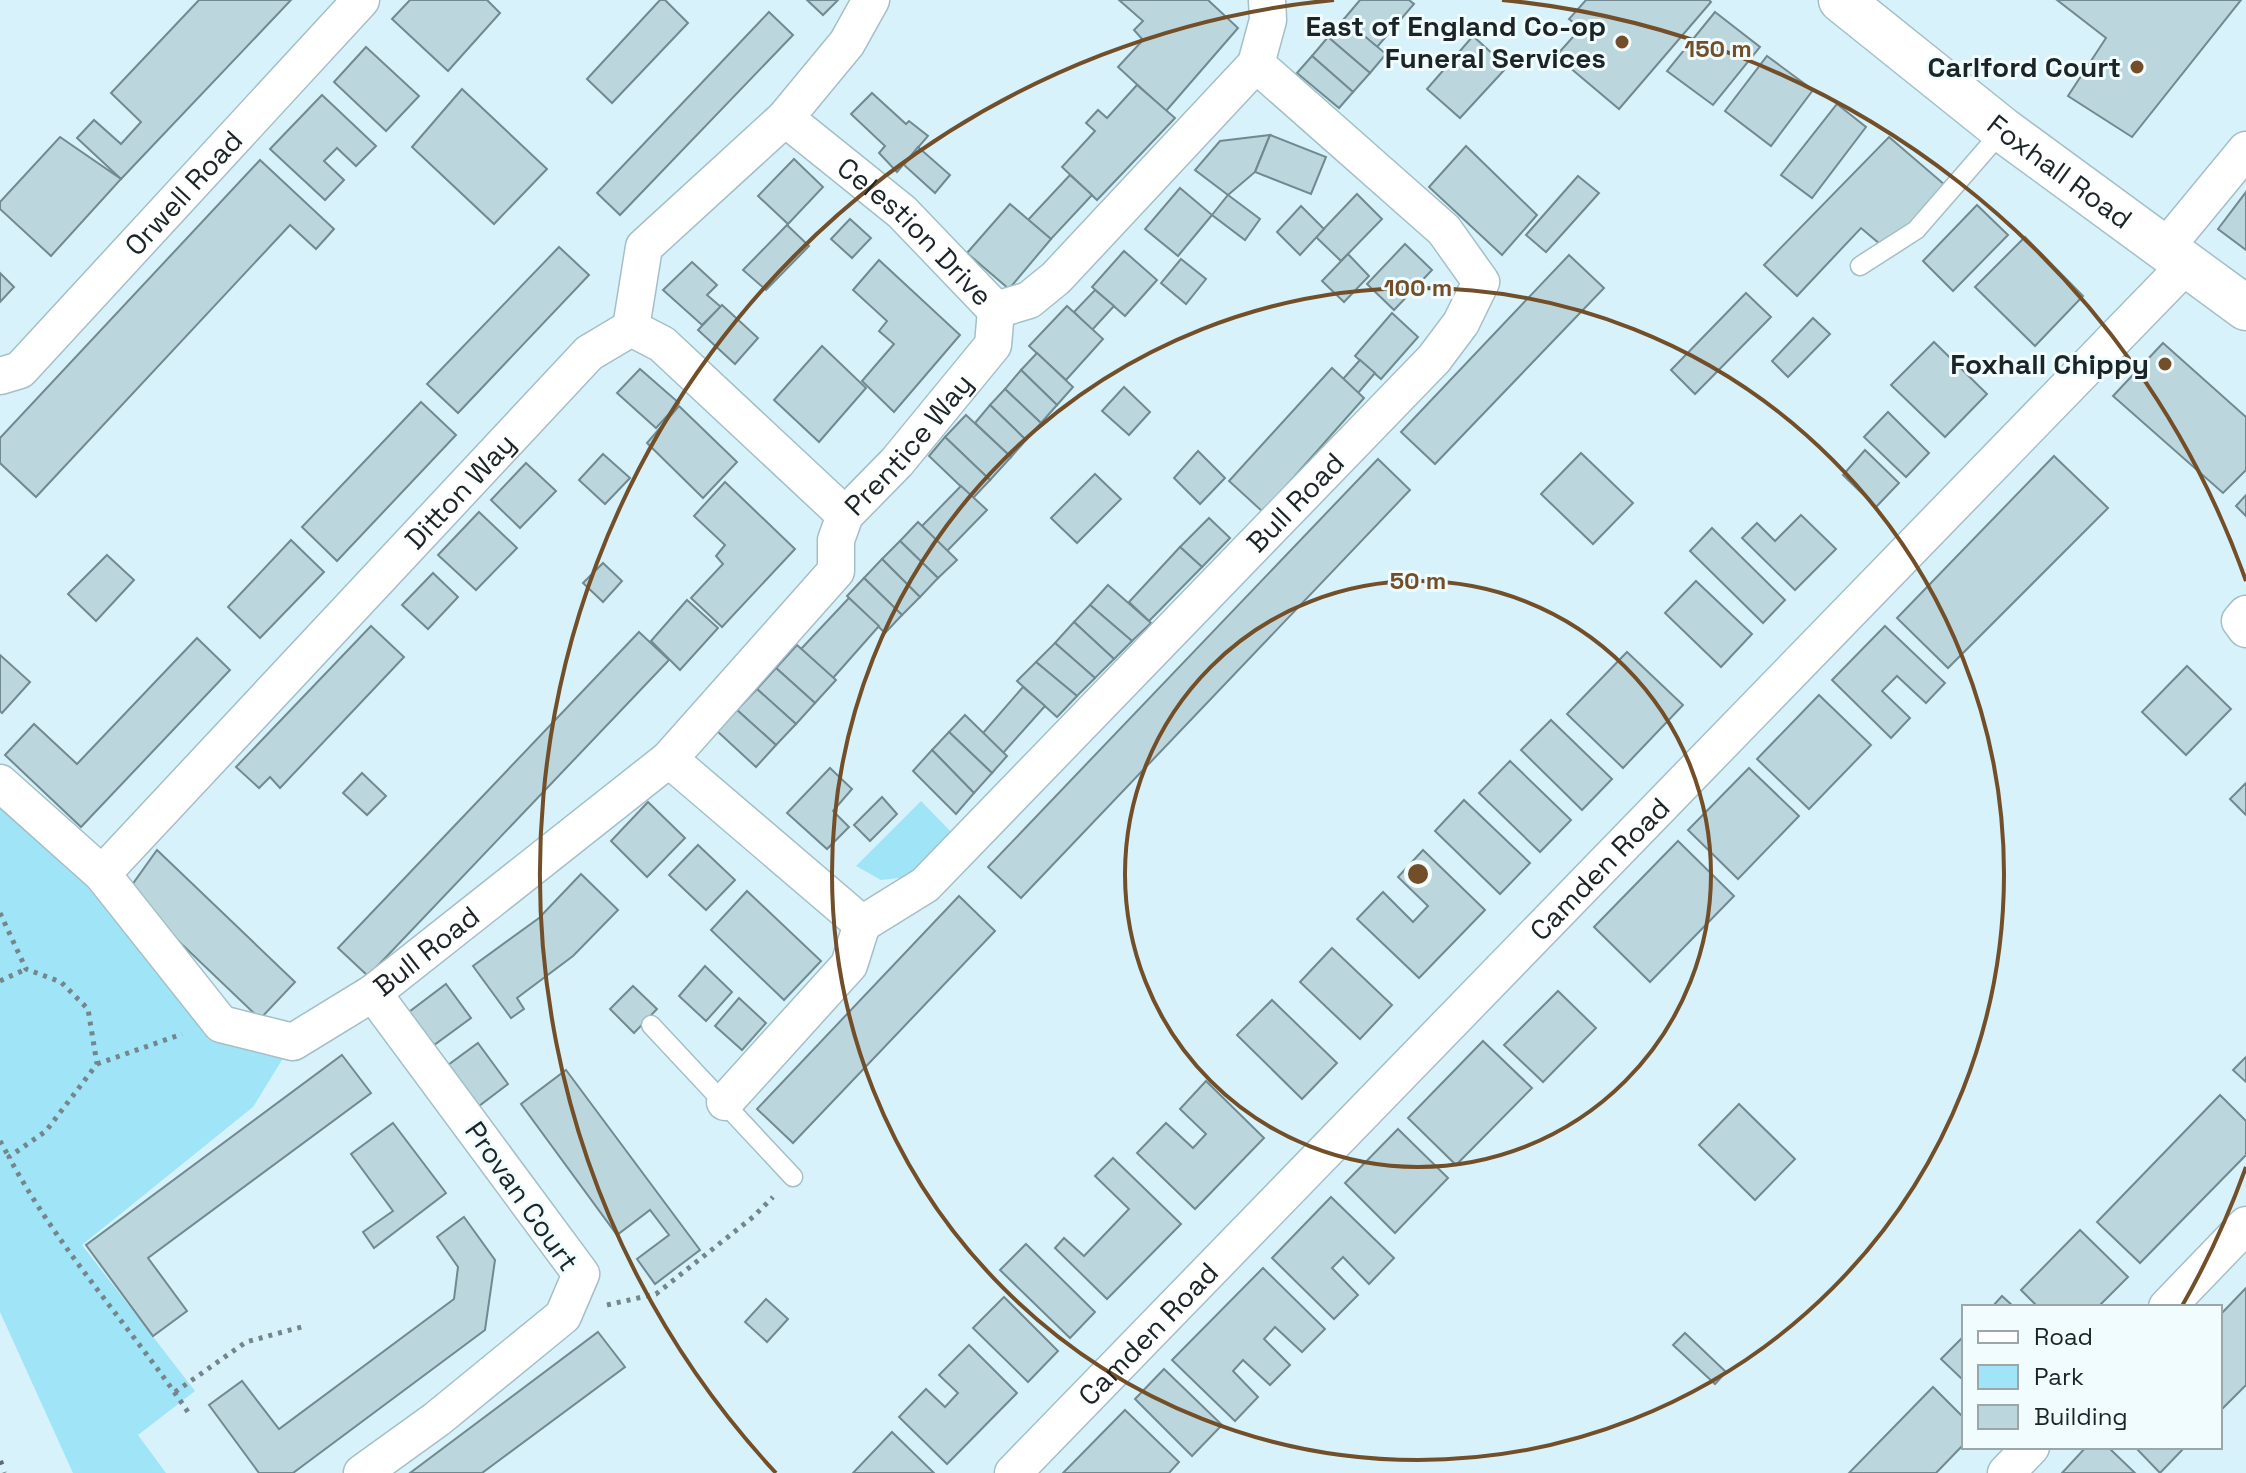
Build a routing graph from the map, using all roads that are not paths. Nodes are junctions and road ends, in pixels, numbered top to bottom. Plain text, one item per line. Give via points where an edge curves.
1 (361, 0) edge
2 (871, 0) edge
3 (1267, 0) edge
4 (1841, 0) edge
5 (1256, 64) junction
6 (785, 118) junction
7 (2003, 130) junction
8 (2246, 150) edge
9 (2177, 256) junction
10 (1860, 266) dead end
11 (2246, 308) edge
12 (996, 310) junction
13 (631, 328) junction
14 (0, 376) edge
15 (845, 515) junction
16 (2246, 614) edge
17 (2246, 629) edge
18 (669, 759) junction
19 (0, 783) edge
20 (102, 874) junction
21 (862, 924) junction
22 (373, 993) junction
23 (651, 1025) dead end
24 (725, 1102) junction
25 (793, 1177) road end
26 (2246, 1225) edge
27 (2169, 1305) edge
28 (2029, 1449) edge
29 (362, 1473) edge
30 (1013, 1473) edge
31 (2006, 1473) edge

1 - 14 street, Orwell Road via 20,370
2 - 6 street via 847,43
3 - 5 street, Celestion Drive via 1268,20
4 - 7 street, Foxhall Road
5 - 12 street, Celestion Drive via 1056,278 1029,300
5 - 21 street, Bull Road via 1444,230 1481,282 1461,323 1434,359 925,885
6 - 12 street, Celestion Drive via 902,212
6 - 13 street via 644,247
7 - 9 street, Foxhall Road
7 - 10 lane via 1916,230
8 - 9 street, Camden Road
9 - 11 street, Foxhall Road
9 - 30 street, Camden Road
12 - 15 street, Prentice Way via 993,345 897,462
13 - 15 street via 662,344
13 - 20 street, Ditton Way via 589,353
15 - 18 street, Prentice Way via 836,540 836,571
16 - 17 street via 2240,621
18 - 21 street
18 - 22 street, Bull Road
19 - 20 street
20 - 22 street, Bull Road via 221,1024 293,1042
21 - 24 street via 849,965
22 - 29 street, Provan Court via 581,1274 563,1316
23 - 24 lane
24 - 25 lane
26 - 27 street
28 - 31 street

